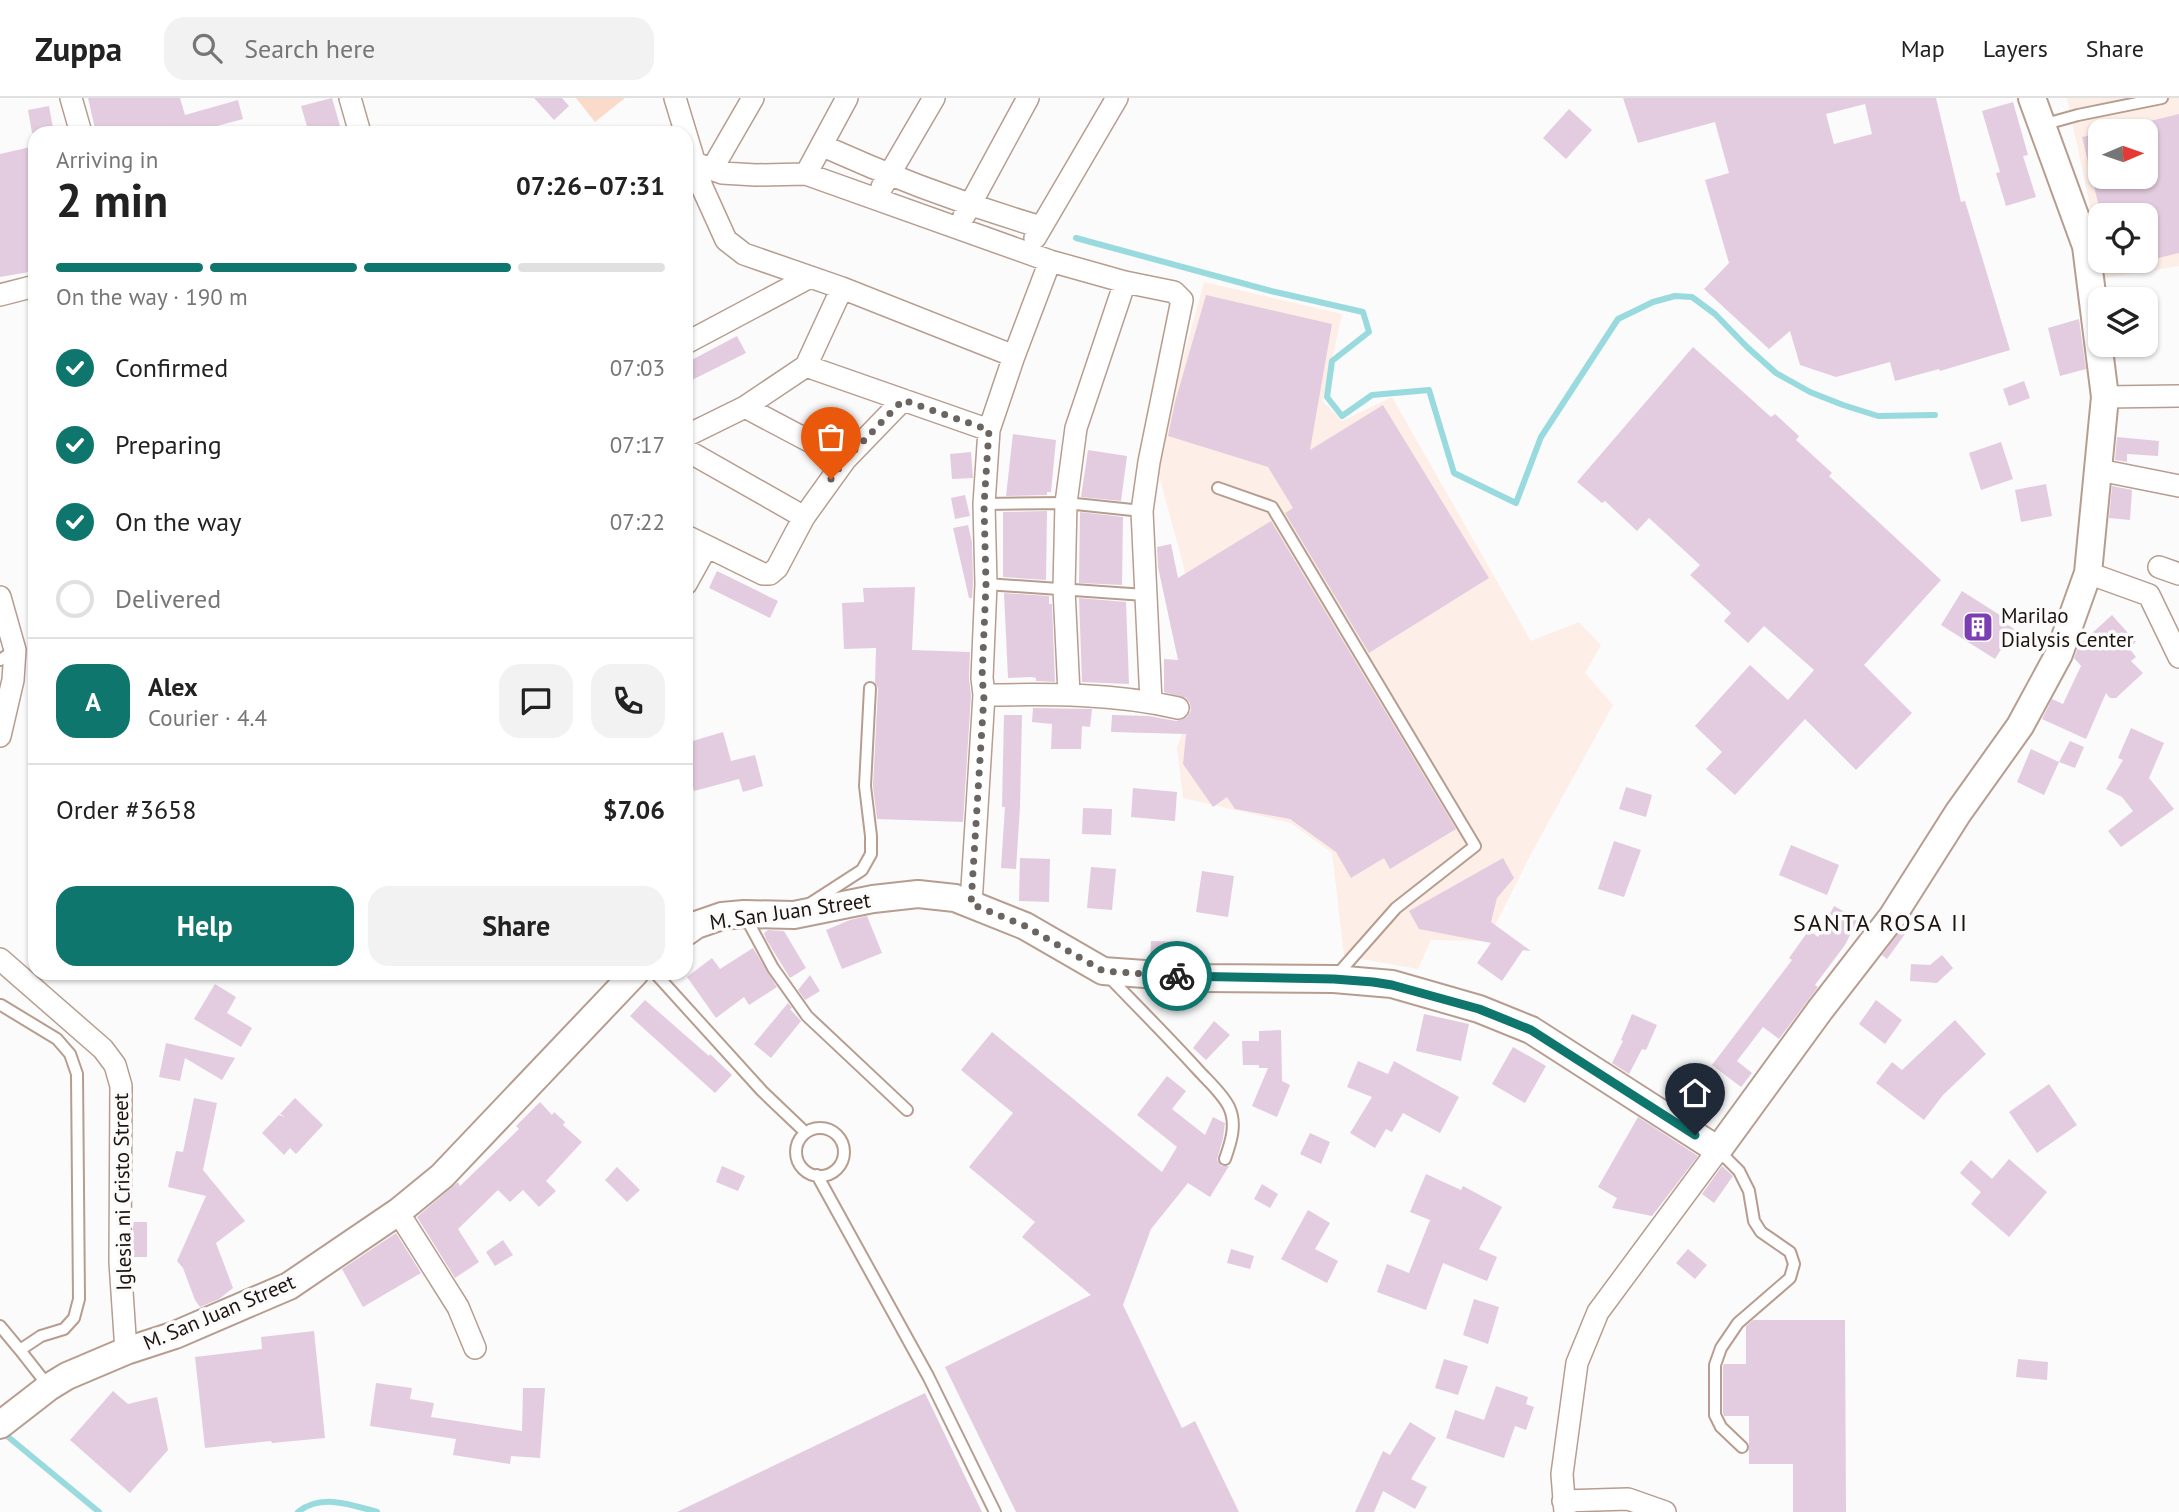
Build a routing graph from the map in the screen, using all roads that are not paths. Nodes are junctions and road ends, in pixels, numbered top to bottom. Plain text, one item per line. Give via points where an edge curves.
1 (71, 98) edge
2 (350, 98) edge
3 (676, 98) edge
4 (753, 98) edge
5 (847, 98) edge
6 (934, 98) edge
7 (1028, 98) edge
8 (1117, 98) edge
9 (2032, 98) edge
10 (2162, 98) edge
11 (2042, 125) junction
12 (79, 126) edge
13 (358, 126) edge
14 (685, 126) edge
15 (823, 146) junction
16 (698, 167) edge
17 (806, 174) junction
18 (888, 175) junction
19 (877, 198) junction
20 (970, 206) junction
21 (958, 227) junction
22 (1041, 227) junction
23 (1027, 252) junction
24 (1050, 261) junction
25 (810, 277) junction
26 (1125, 282) junction
27 (28, 288) edge
28 (842, 288) junction
29 (0, 295) edge
30 (693, 336) edge
31 (1014, 356) junction
32 (806, 366) junction
33 (2179, 396) edge
34 (2105, 397) junction
35 (903, 400) junction
36 (745, 407) junction
37 (989, 430) junction
38 (693, 433) edge
39 (693, 454) edge
40 (845, 460) junction
41 (2099, 470) junction
42 (2179, 486) edge
43 (1218, 488) dead end
44 (1066, 503) junction
45 (984, 505) junction
46 (1142, 511) junction
47 (804, 517) junction
48 (693, 540) edge
49 (706, 548) junction
50 (693, 571) edge
51 (2088, 573) junction
52 (986, 584) junction
53 (1064, 589) junction
54 (1145, 595) junction
55 (0, 597) edge
56 (8, 655) edge
57 (2179, 657) edge
58 (870, 688) dead end
59 (1069, 694) junction
60 (984, 695) junction
61 (1151, 702) junction
62 (1178, 708) dead end
63 (0, 736) edge
64 (971, 904) junction
65 (744, 914) junction
66 (794, 915) junction
67 (693, 927) edge
68 (0, 959) edge
69 (1103, 971) junction
70 (1334, 979) junction
71 (628, 980) edge
72 (661, 980) edge
73 (1, 1005) edge
74 (907, 1110) dead end
75 (805, 1132) junction
76 (1718, 1150) junction
77 (1225, 1159) dead end
78 (817, 1175) junction
79 (398, 1212) junction
80 (0, 1326) edge
81 (475, 1348) dead end
82 (20, 1350) junction
83 (126, 1351) junction
84 (49, 1387) junction
85 (6, 1421) edge
86 (1742, 1447) dead end
87 (1564, 1507) edge
88 (995, 1512) edge
89 (1665, 1512) edge

1 - 12 street
2 - 13 street
3 - 14 street
4 - 16 street
5 - 15 street
6 - 18 street
7 - 20 street
8 - 22 street
9 - 11 street
10 - 11 lane
11 - 34 street via 2086,246
15 - 17 street
15 - 18 street
16 - 17 street via 722,173
16 - 25 street via 726,240 744,254
17 - 19 street
18 - 19 street
18 - 20 street
19 - 21 street
20 - 21 street
20 - 22 street
21 - 23 street
22 - 23 street
23 - 24 street
24 - 26 street
24 - 31 street
25 - 28 street
25 - 30 street
26 - 44 street via 1076,428
26 - 46 street via 1174,292 1182,300
27 - 29 street
28 - 31 street
28 - 32 street
31 - 37 street
32 - 35 street
32 - 36 street
33 - 34 street
34 - 41 street
35 - 37 street
35 - 40 street
36 - 38 street
36 - 40 street
37 - 45 street
39 - 47 street
40 - 47 street
41 - 42 street
41 - 51 street
43 - 70 lane via 1272,507 1475,846 1396,908
44 - 45 lane
44 - 46 lane
44 - 53 street
45 - 52 street
46 - 54 street
47 - 49 street via 770,574
48 - 49 street
49 - 50 street
51 - 57 street via 2149,595
51 - 76 street via 2059,654 2020,726 1892,917
52 - 53 lane
52 - 60 street
53 - 54 lane
53 - 59 street
54 - 61 street
55 - 56 street
56 - 63 street via 13,680
58 - 66 lane via 865,786 871,854 862,870
59 - 60 street
59 - 61 street
60 - 64 street
61 - 62 street
64 - 66 street, M. San Juan Street via 918,894
64 - 69 street, M. San Juan Street via 1025,926
65 - 66 street, M. San Juan Street
65 - 67 street, M. San Juan Street via 722,916
65 - 74 lane via 773,968 807,1016
68 - 83 street, Iglesia ni Cristo Street via 103,1049 115,1065 121,1086 120,1262
69 - 70 street, M. San Juan Street via 1200,978
69 - 77 lane via 1230,1108 1232,1140
70 - 76 street, M. San Juan Street via 1392,985 1479,1009 1531,1030
71 - 79 street, M. San Juan Street via 442,1176
72 - 75 lane
73 - 82 lane via 57,1039 70,1054 77,1074 79,1299 74,1318 64,1329 41,1336
75 - 78 lane via 796,1148 797,1158 808,1173
75 - 78 lane via 814,1128 832,1131 843,1145 844,1155 835,1171
76 - 86 lane via 1740,1171 1761,1232 1790,1252 1794,1264 1790,1278 1738,1324 1715,1366 1715,1415
76 - 87 street via 1598,1312 1577,1363 1562,1474
78 - 88 lane via 928,1376
79 - 81 street via 458,1307
79 - 83 street, M. San Juan Street via 289,1286
80 - 82 lane
82 - 84 lane
83 - 84 street, M. San Juan Street
84 - 85 street, M. San Juan Street
87 - 89 street via 1628,1499

